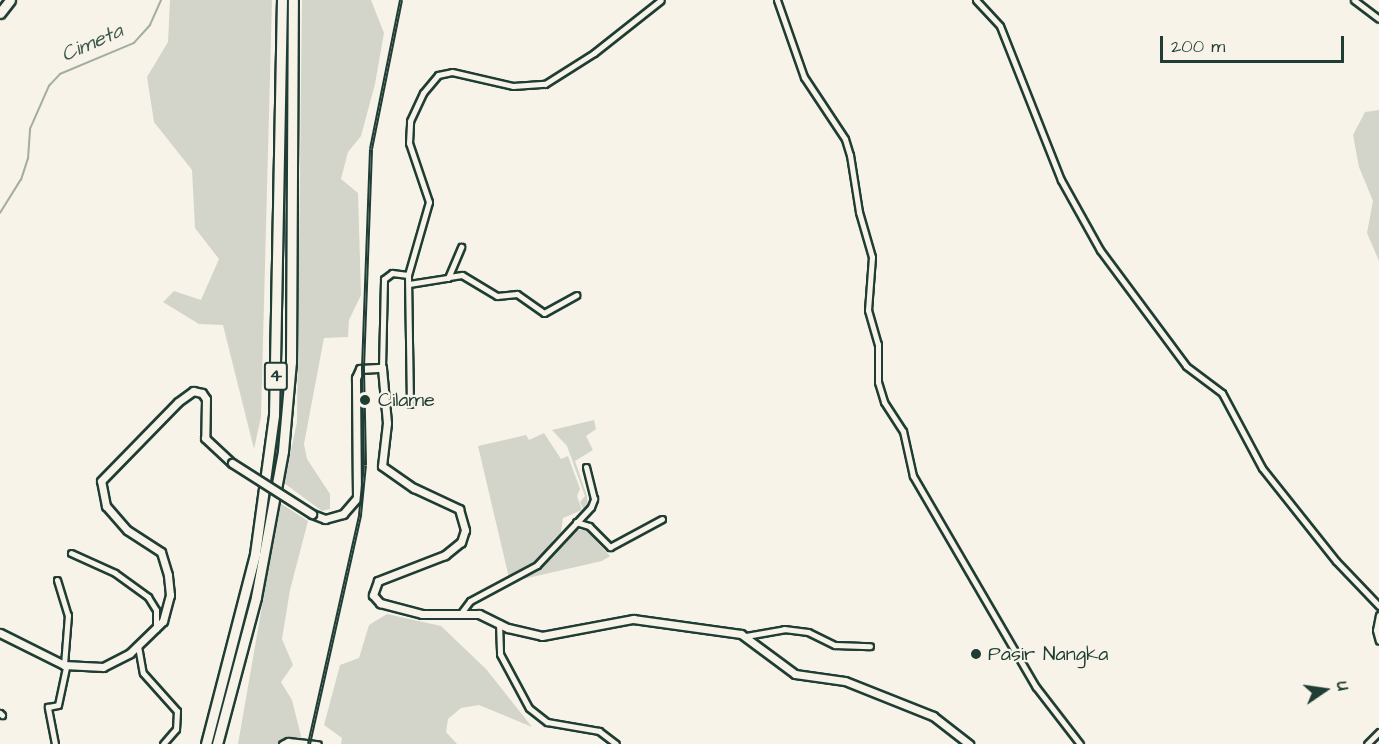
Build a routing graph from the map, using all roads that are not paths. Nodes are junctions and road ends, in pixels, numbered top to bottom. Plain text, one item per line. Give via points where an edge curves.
1 (10, 0) edge
2 (282, 0) edge
3 (293, 0) edge
4 (661, 0) edge
5 (777, 0) edge
6 (976, 0) edge
7 (1354, 0) edge
8 (0, 13) edge
9 (1379, 19) edge
10 (461, 247) dead end
11 (408, 275) junction
12 (449, 277) junction
13 (409, 284) junction
14 (576, 295) dead end
15 (382, 368) junction
16 (410, 404) dead end
17 (586, 467) dead end
18 (662, 519) dead end
19 (576, 522) junction
20 (71, 553) dead end
21 (57, 580) dead end
22 (1379, 606) edge
23 (461, 614) junction
24 (1379, 615) edge
25 (499, 623) junction
26 (156, 631) junction
27 (0, 633) edge
28 (746, 636) junction
29 (1379, 641) edge
30 (138, 646) junction
31 (870, 646) dead end
32 (65, 666) junction
33 (1379, 732) edge
34 (55, 744) edge
35 (163, 744) edge
36 (206, 744) edge
37 (217, 744) edge
38 (282, 744) edge
39 (318, 744) edge
40 (616, 744) edge
41 (969, 744) edge
42 (1080, 744) edge
43 (1367, 744) edge

1 - 8 highway
2 - 36 highway, 4 via 274,415 255,554
3 - 37 highway, 4 via 291,362 283,451 256,597
4 - 11 street via 594,53 544,84 513,86 452,72 438,75 431,82 410,121 409,142 429,202
5 - 42 street via 804,77 845,140 850,155 859,212 872,257 868,310 878,344 878,382 884,402 903,431 913,476 1036,687
6 - 22 street via 1000,26 1061,180 1100,250 1186,366 1222,393 1262,468 1336,561
7 - 9 street
10 - 12 street
11 - 13 street
11 - 15 street via 392,273 384,279
12 - 13 street
12 - 14 street via 462,275 497,296 517,294 547,313
13 - 16 street
15 - 23 street via 387,423 382,466 414,488 459,509 465,530 461,542 450,552 382,578 373,595 383,605 415,613
15 - 26 street, bridge via 363,368 356,378 357,498 343,514 325,519 312,514 232,463 205,438 206,399 202,393 193,391 101,481 102,498 110,512 165,558 170,595
17 - 19 street via 594,503
18 - 19 street via 610,546 589,526
19 - 23 street via 537,565 470,601
20 - 26 street via 116,573 148,597 156,610
21 - 32 street via 68,615
23 - 25 street via 487,616
24 - 29 street
25 - 28 street via 542,636 640,619
25 - 40 street via 500,654 529,708 548,722 599,731
26 - 30 street
27 - 32 street
28 - 31 street via 784,629 808,632 836,645
28 - 41 street via 795,674 844,681 933,716
30 - 32 street via 103,667
30 - 35 street via 143,673 177,711 176,729
32 - 34 street via 58,705 48,706
33 - 43 street
38 - 39 street

